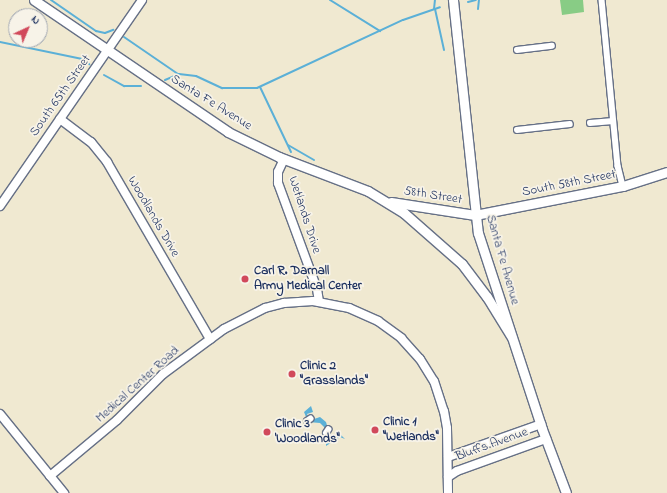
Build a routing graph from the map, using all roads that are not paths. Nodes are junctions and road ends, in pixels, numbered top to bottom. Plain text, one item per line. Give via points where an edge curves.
1 (34, 0) edge
2 (142, 0) edge
3 (454, 0) edge
4 (602, 0) edge
5 (552, 46) dead end
6 (517, 50) dead end
7 (107, 51) junction
8 (60, 119) junction
9 (613, 121) junction
10 (590, 123) dead end
11 (570, 124) dead end
12 (517, 130) dead end
13 (284, 159) junction
14 (667, 172) edge
15 (623, 186) junction
16 (388, 201) junction
17 (0, 206) edge
18 (475, 215) junction
19 (319, 302) junction
20 (511, 336) junction
21 (210, 339) junction
22 (0, 414) edge
23 (540, 424) junction
24 (546, 438) junction
25 (448, 457) junction
26 (50, 476) junction
27 (448, 477) junction
28 (64, 493) edge
29 (448, 493) edge
30 (566, 493) edge

1 - 7 street, Santa Fe Avenue
2 - 7 street, South 65th Street
3 - 18 street, Santa Fe Avenue
4 - 9 street
5 - 6 street
7 - 8 street, South 65th Street
7 - 13 street, Santa Fe Avenue via 228,132
8 - 17 street, South 65th Street
8 - 21 street, Woodlands Drive via 91,142 107,162
9 - 10 street
9 - 15 street
11 - 12 street
13 - 16 street, Santa Fe Avenue via 354,185
13 - 19 street, Wetlands Drive via 278,172 278,183 317,289
14 - 15 street, South 58th Street
15 - 18 street, South 58th Street
16 - 18 street, 58th Street
16 - 20 street via 421,226 462,264 487,297
18 - 20 street, Santa Fe Avenue via 483,250
19 - 21 street, Medical Center Road via 284,303 255,311
19 - 25 street, Medical Center Road via 349,308 378,321 414,352 434,381 442,401 447,428
20 - 23 street, Santa Fe Avenue
21 - 26 street, Medical Center Road via 163,374 117,420
22 - 26 street
23 - 24 street, Santa Fe Avenue
23 - 25 street, Bluffs Avenue
24 - 27 street, Bluffs Avenue via 457,471
24 - 30 street, Santa Fe Avenue
25 - 27 street, Medical Center Road
26 - 28 street
27 - 29 street, Medical Center Road

